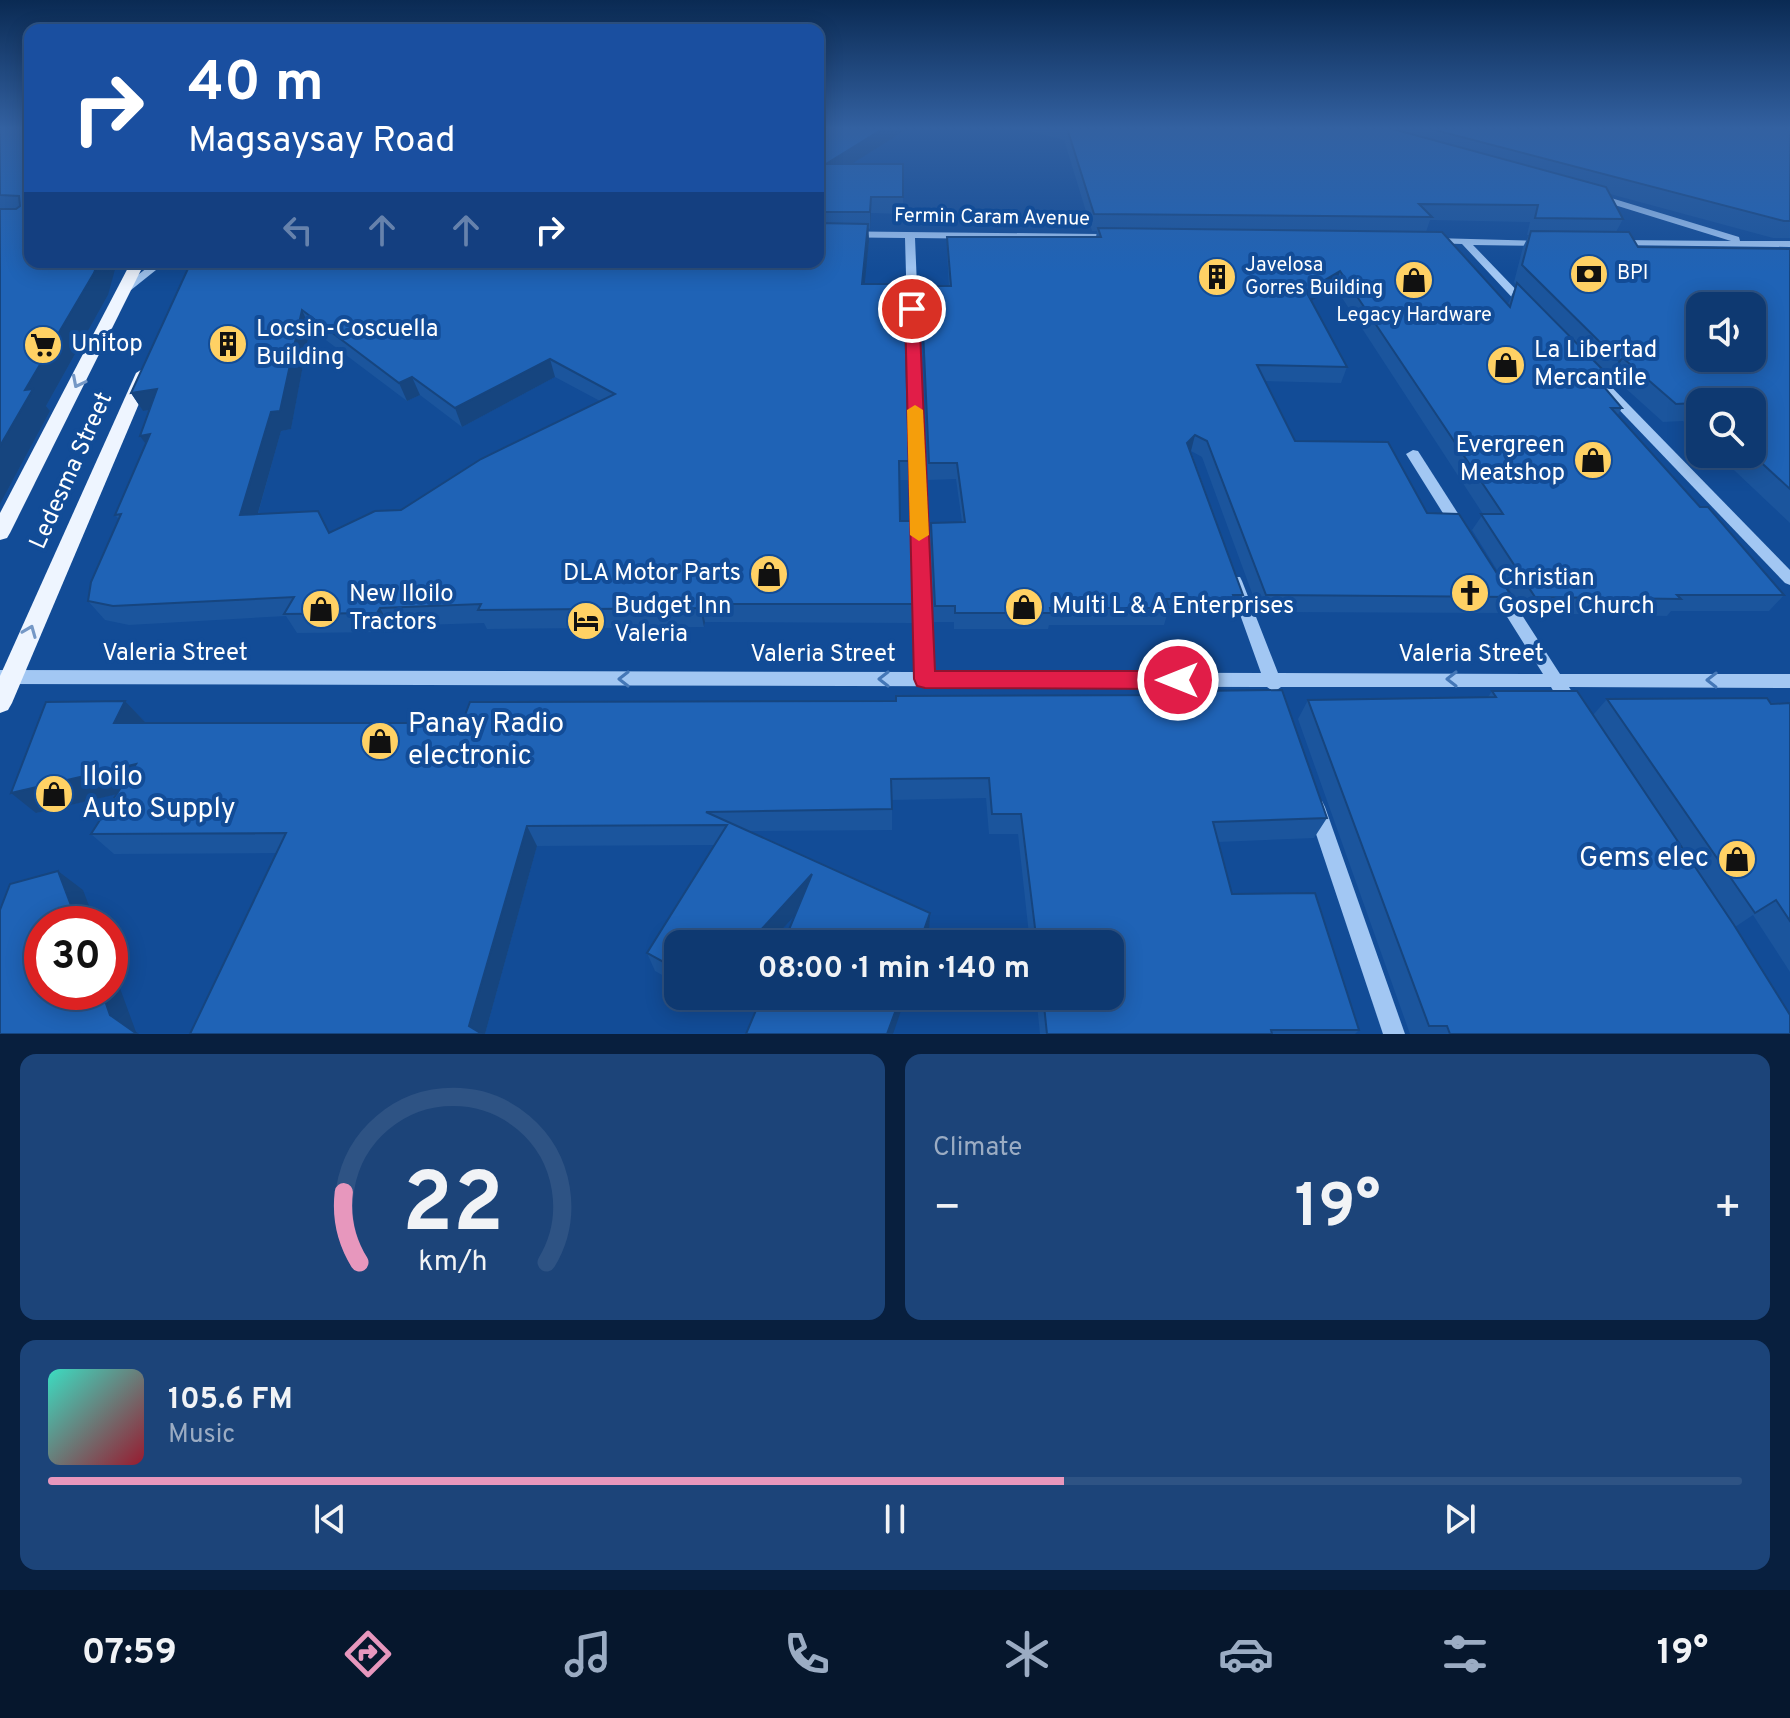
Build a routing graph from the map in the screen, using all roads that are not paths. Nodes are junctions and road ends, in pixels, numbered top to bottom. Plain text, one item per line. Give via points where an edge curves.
1 (1586, 194) edge
2 (824, 234) edge
3 (910, 235) junction
4 (1116, 237) edge
5 (1416, 241) edge
6 (1464, 241) junction
7 (1556, 243) edge
8 (1601, 243) edge
9 (1751, 244) junction
10 (1790, 244) edge
11 (135, 268) edge
12 (153, 268) edge
13 (127, 288) junction
14 (1530, 310) edge
15 (151, 358) edge
16 (1584, 366) edge
17 (1413, 454) dead end
18 (0, 533) edge
19 (1470, 544) edge
20 (1229, 562) edge
21 (1486, 570) edge
22 (1790, 579) edge
23 (6, 677) edge
24 (925, 679) junction
25 (1554, 679) junction
26 (1273, 680) junction
27 (1790, 681) edge
28 (0, 703) edge
29 (1283, 710) edge
30 (1580, 718) edge
31 (1308, 783) edge
32 (1394, 1034) edge

1 - 9 street
2 - 3 street, Fermin Caram Avenue
3 - 4 street, Fermin Caram Avenue
3 - 24 street
5 - 6 street
6 - 7 street
6 - 14 street
8 - 9 street
9 - 10 street
11 - 13 main road, Ledesma Street
12 - 13 street
13 -> 18 main road, Ledesma Street
23 -> 15 main road, Ledesma Street
16 - 22 street
17 - 19 street
20 - 26 street
21 - 25 street
24 -> 23 street, Valeria Street
23 - 28 main road, Ledesma Street
24 - 26 street, Valeria Street
25 -> 26 street, Valeria Street
27 -> 25 street, Valeria Street
25 - 30 street
26 - 29 street
31 - 32 street

